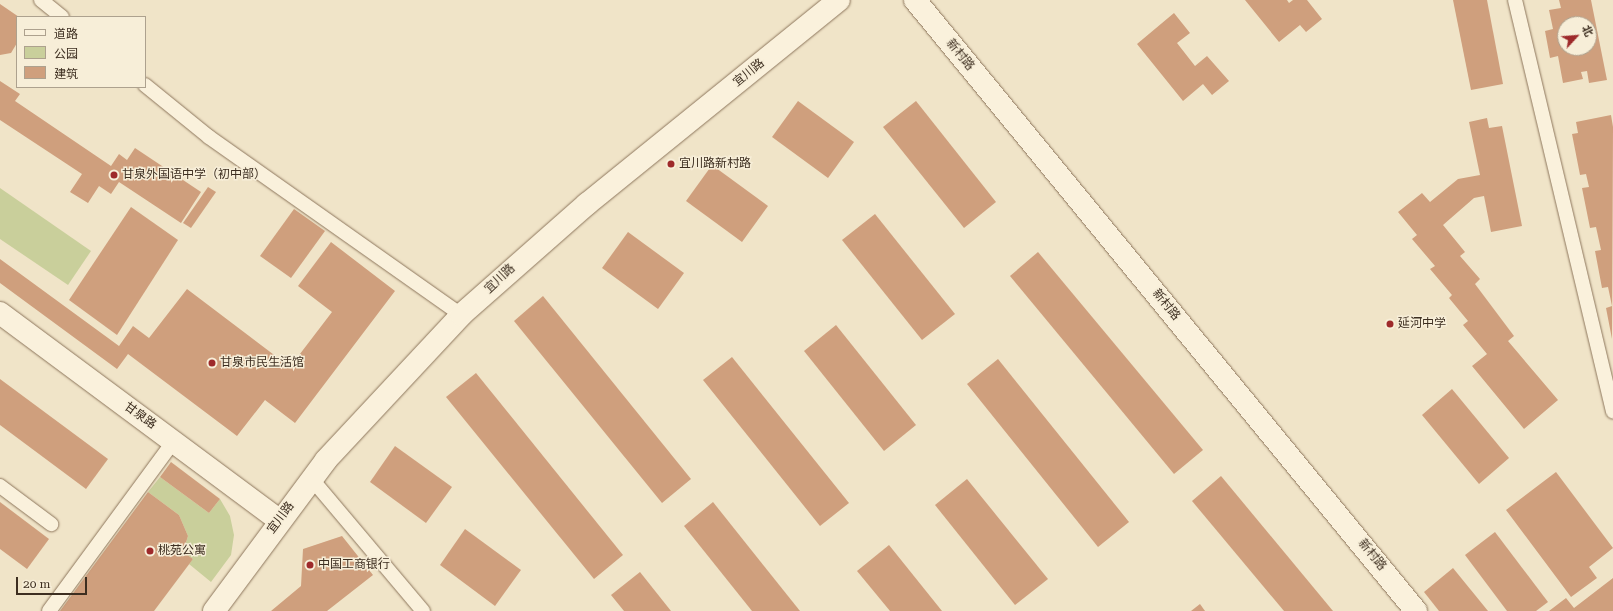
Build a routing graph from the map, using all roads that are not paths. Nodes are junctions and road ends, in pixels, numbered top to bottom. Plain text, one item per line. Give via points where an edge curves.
1 (41, 0) edge
2 (839, 0) edge
3 (915, 0) edge
4 (1515, 0) edge
5 (61, 16) edge
6 (146, 86) edge
7 (0, 313) edge
8 (461, 315) junction
9 (1613, 411) edge
10 (174, 441) junction
11 (311, 478) junction
12 (0, 486) edge
13 (279, 520) junction
14 (51, 524) dead end
15 (49, 611) edge
16 (214, 611) edge
17 (423, 611) edge
18 (1416, 611) edge

1 - 5 lane
2 - 8 street, 宜川路 via 587,204
3 - 18 street, 新村路
4 - 9 lane
6 - 8 lane via 209,137
7 - 10 street, 甘泉路
8 - 11 street, 宜川路 via 402,375
10 - 13 street, 甘泉路
10 - 15 lane
11 - 13 street, 宜川路
11 - 17 lane
12 - 14 lane
13 - 16 street, 宜川路

